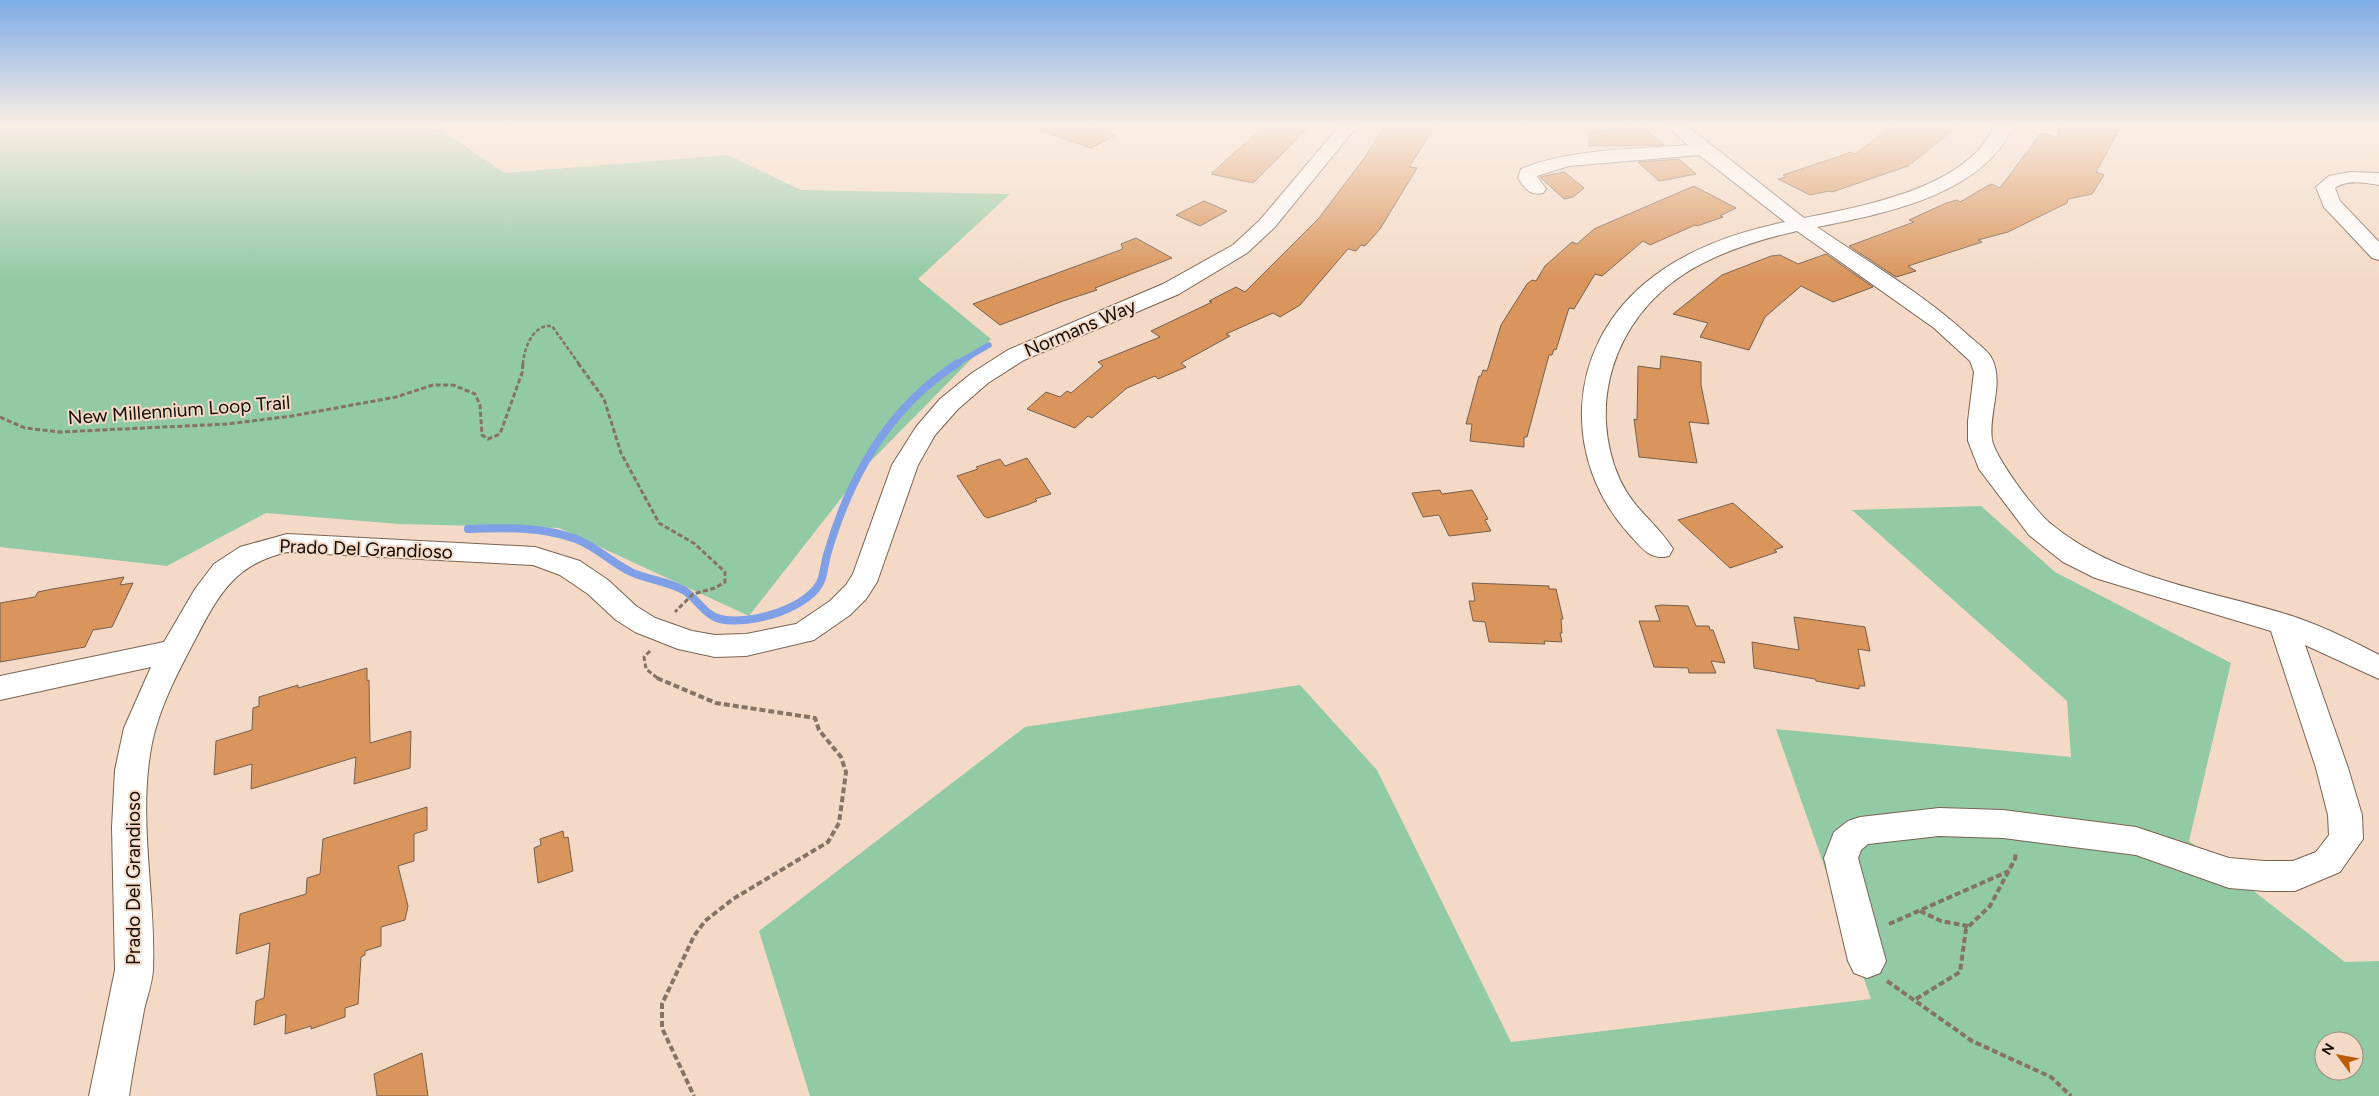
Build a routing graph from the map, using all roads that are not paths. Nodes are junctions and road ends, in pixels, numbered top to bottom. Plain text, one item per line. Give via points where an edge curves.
1 (1307, 176) edge
2 (1527, 176) edge
3 (1738, 176) edge
4 (1954, 176) edge
5 (2379, 178) edge
6 (1536, 189) dead end
7 (1800, 224) junction
8 (2379, 254) edge
9 (1659, 549) dead end
10 (867, 575) joint
11 (2283, 624) junction
12 (174, 651) junction
13 (2379, 668) edge
14 (0, 688) edge
15 (1864, 949) road end
16 (109, 1096) edge

1 - 10 street, Normans Way via 1267,224 1240,249 1171,289 1016,355 980,378 949,404 925,432 905,465
2 - 6 street
3 - 7 street
4 - 7 street via 1898,202
5 - 8 street via 2345,178 2328,182 2324,187 2331,203
7 - 9 street via 1743,239 1664,276 1619,323 1603,355 1593,390 1593,429 1603,471 1624,510
7 - 11 street via 1942,323 1980,358 1986,372 1980,441 1992,469 2040,529 2073,555 2105,571
10 - 12 street, Prado Del Grandioso via 840,608 804,633 746,645 715,646 688,641 645,625 570,568 535,556 287,543 256,550 222,571 205,593
11 - 13 street
11 - 15 street via 2345,815 2346,839 2328,862 2295,876 2265,876 2229,873 2136,841 2003,824 1938,822 1860,831 1846,842 1841,858
12 - 14 street
12 - 16 street, Prado Del Grandioso via 148,703 136,743 130,800 134,972

